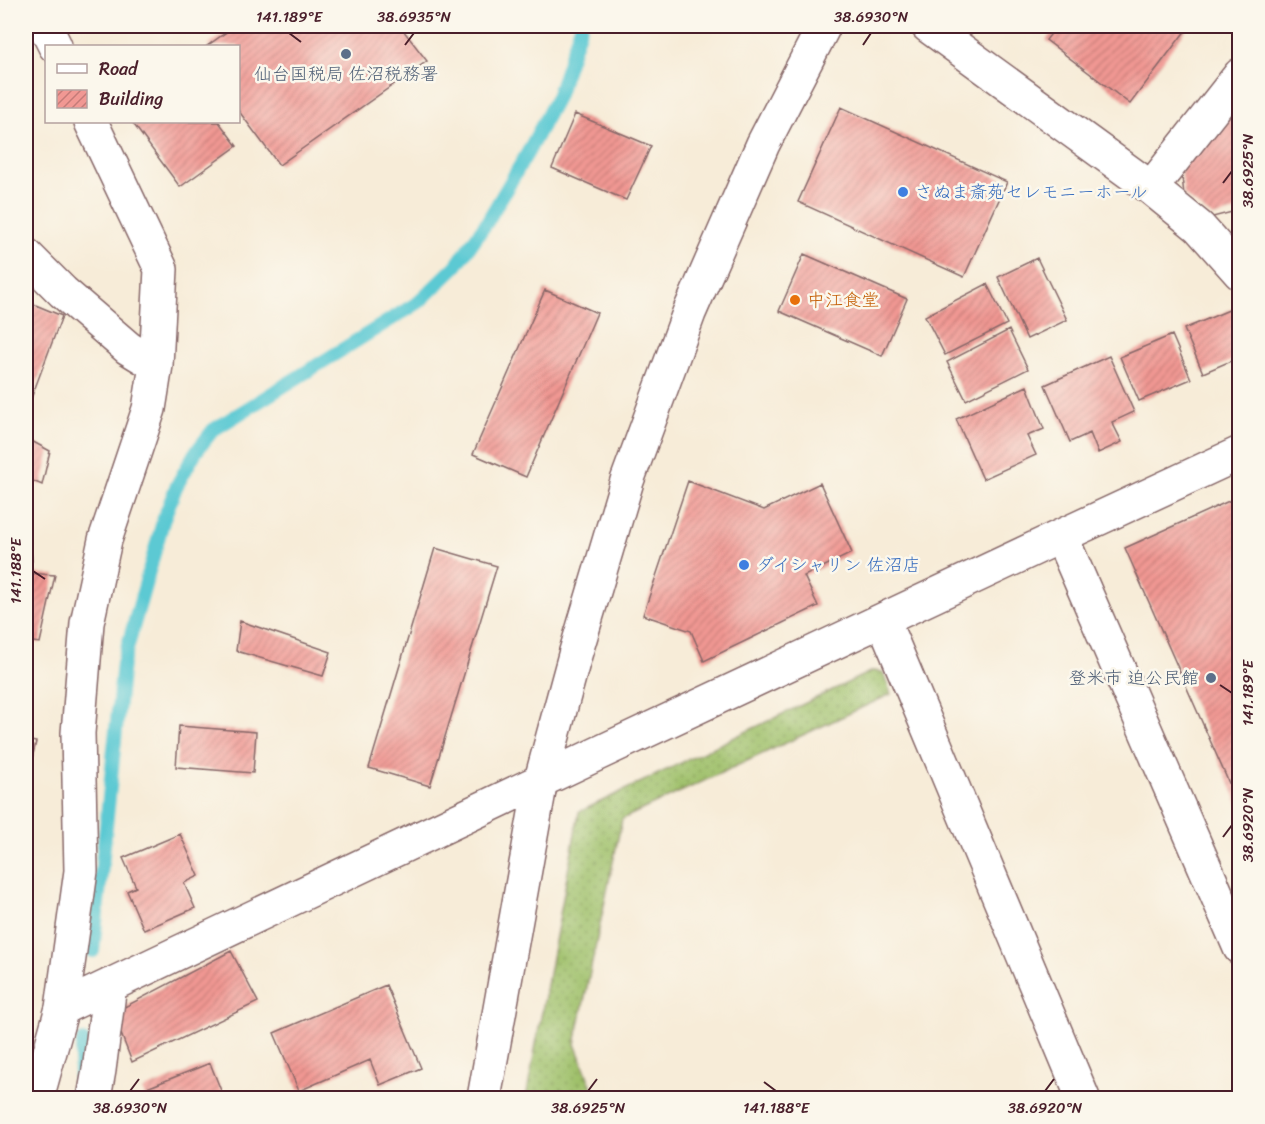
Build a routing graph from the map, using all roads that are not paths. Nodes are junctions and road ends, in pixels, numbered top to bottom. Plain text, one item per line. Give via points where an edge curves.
1 (45, 26) edge
2 (824, 26) edge
3 (928, 26) edge
4 (54, 45) edge
5 (1239, 75) edge
6 (91, 123) edge
7 (1151, 188) junction
8 (26, 255) edge
9 (1239, 273) edge
10 (156, 365) junction
11 (1239, 453) edge
12 (1061, 536) junction
13 (883, 620) junction
14 (541, 780) junction
15 (1229, 895) edge
16 (1239, 948) edge
17 (110, 986) junction
18 (62, 1008) junction
19 (37, 1098) edge
20 (94, 1098) edge
21 (484, 1098) edge
22 (1083, 1098) edge

1 - 4 street
2 - 14 street via 763,144 689,312 627,481
3 - 7 street
5 - 7 street
6 - 10 street via 162,269
7 - 9 street via 1199,227
8 - 10 street via 128,348
10 - 18 street via 149,409 105,540 87,623 78,733 81,871
11 - 12 street
12 - 13 street
12 - 15 street
13 - 14 street
13 - 22 street
14 - 17 street
14 - 21 street
15 - 16 street
17 - 18 street
17 - 20 street
18 - 19 street

